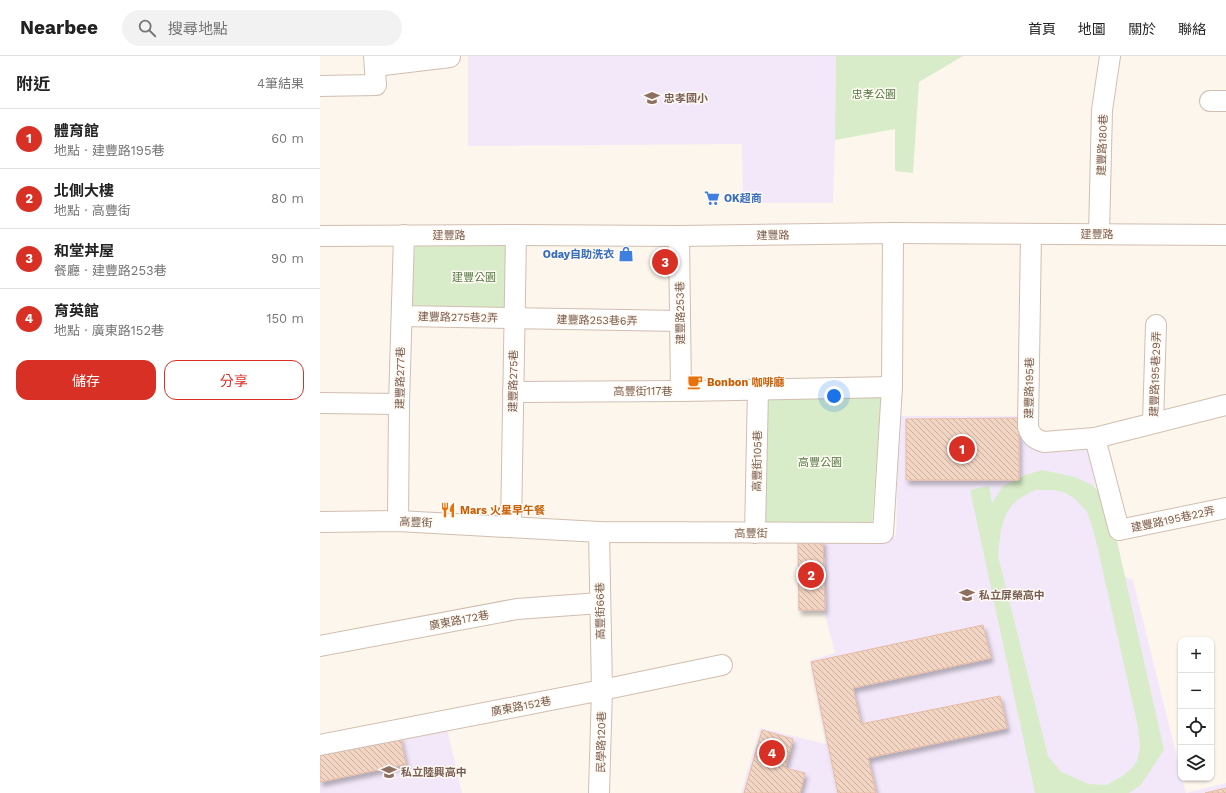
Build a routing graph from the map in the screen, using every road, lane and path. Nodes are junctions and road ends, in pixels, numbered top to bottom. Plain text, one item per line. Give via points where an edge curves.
1 (1110, 56) edge
2 (450, 57) edge
3 (375, 61) edge
4 (320, 86) edge
5 (893, 233) junction
6 (1031, 234) junction
7 (1099, 234) junction
8 (404, 235) junction
9 (516, 235) junction
10 (1226, 235) edge
11 (320, 236) edge
12 (679, 236) junction
13 (402, 316) junction
14 (514, 318) junction
15 (680, 321) junction
16 (1156, 325) dead end
17 (892, 387) junction
18 (758, 389) junction
19 (681, 391) junction
20 (513, 392) junction
21 (320, 403) edge
22 (399, 404) junction
23 (1226, 405) edge
24 (1153, 423) junction
25 (1094, 438) junction
26 (1226, 508) edge
27 (398, 521) junction
28 (320, 522) edge
29 (511, 527) junction
30 (599, 532) junction
31 (755, 533) junction
32 (600, 603) junction
33 (320, 646) edge
34 (722, 665) dead end
35 (602, 690) junction
36 (320, 745) edge
37 (600, 793) edge

1 - 7 street, 建豐路180巷 via 1102,110
2 - 3 street
3 - 4 street via 376,85
5 - 6 street, 建豐路
5 - 12 street, 建豐路
5 - 17 street, 高豐街
6 - 7 street, 建豐路
6 - 25 street, 建豐路195巷 via 1028,427 1030,435 1044,442
7 - 10 street, 建豐路
8 - 9 street, 建豐路
8 - 11 street, 建豐路
8 - 13 street, 建豐路277巷
9 - 12 street, 建豐路
9 - 14 street, 建豐路275巷
12 - 15 street, 建豐路253巷
13 - 14 street, 建豐路275巷2弄
13 - 22 street, 建豐路277巷
14 - 15 street, 建豐路253巷6弄
14 - 20 street, 建豐路275巷
15 - 19 street, 建豐路253巷
16 - 24 street, 建豐路195巷29弄
17 - 18 street, 高豐街117巷
17 - 31 street, 高豐街 via 883,533
18 - 19 street, 高豐街117巷
18 - 31 street, 高豐街105巷
19 - 20 street, 高豐街117巷
20 - 29 street, 建豐路275巷
21 - 22 street
22 - 27 street, 建豐路277巷
23 - 24 street, 建豐路195巷
24 - 25 street, 建豐路195巷
25 - 26 street, 建豐路195巷22弄 via 1119,530
27 - 28 street, 高豐街
27 - 29 street, 高豐街
29 - 30 street, 高豐街
30 - 31 street, 高豐街
30 - 32 street, 高豐街66巷
32 - 33 street, 廣東路172巷 via 517,609
32 - 35 street, 高豐街66巷
34 - 35 street, 廣東路152巷
35 - 36 street, 廣東路152巷
35 - 37 street, 民學路120巷

